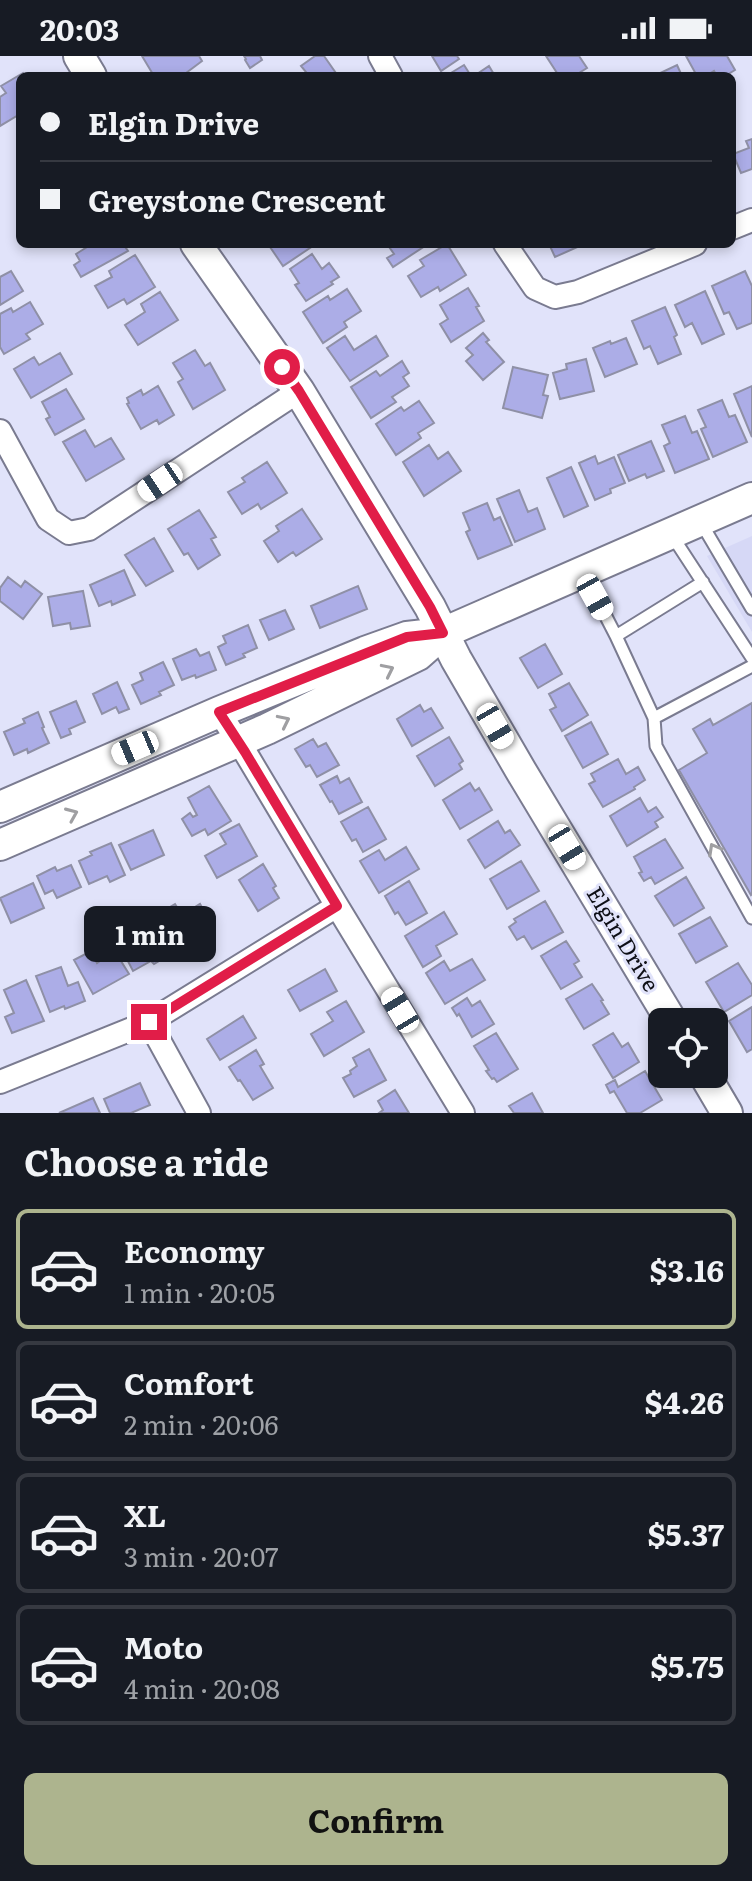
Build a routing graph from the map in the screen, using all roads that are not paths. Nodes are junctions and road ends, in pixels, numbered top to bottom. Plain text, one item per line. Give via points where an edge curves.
1 (199, 248) edge
2 (508, 248) edge
3 (685, 248) edge
4 (299, 391) junction
5 (0, 431) edge
6 (752, 498) edge
7 (700, 521) junction
8 (671, 533) junction
9 (583, 571) junction
10 (703, 582) junction
11 (752, 609) edge
12 (443, 633) junction
13 (616, 636) junction
14 (752, 658) edge
15 (752, 666) edge
16 (219, 712) junction
17 (654, 718) junction
18 (239, 742) junction
19 (0, 807) edge
20 (0, 845) edge
21 (337, 906) junction
22 (752, 918) edge
23 (664, 1008) edge
24 (149, 1022) junction
25 (0, 1082) edge
26 (712, 1088) edge
27 (199, 1113) edge
28 (463, 1113) edge
29 (727, 1113) edge

1 - 4 street, Elgin Drive
2 - 3 street via 535,288 555,297
4 - 5 street via 89,529 69,533 48,519
4 - 12 street, Elgin Drive
6 - 7 street
7 - 8 street
7 - 11 lane
8 - 9 street
8 - 10 lane
9 - 12 street
9 - 13 lane
10 - 13 lane
10 - 14 lane
12 - 16 street via 407,637
18 -> 12 street via 418,655
12 - 23 street, Elgin Drive
13 - 17 lane
15 - 17 lane
16 - 18 street
16 - 19 street
22 -> 17 lane via 656,746
20 -> 18 street
18 - 21 street
21 - 24 street
21 - 28 street
24 - 25 street
24 - 27 street
26 - 29 street

